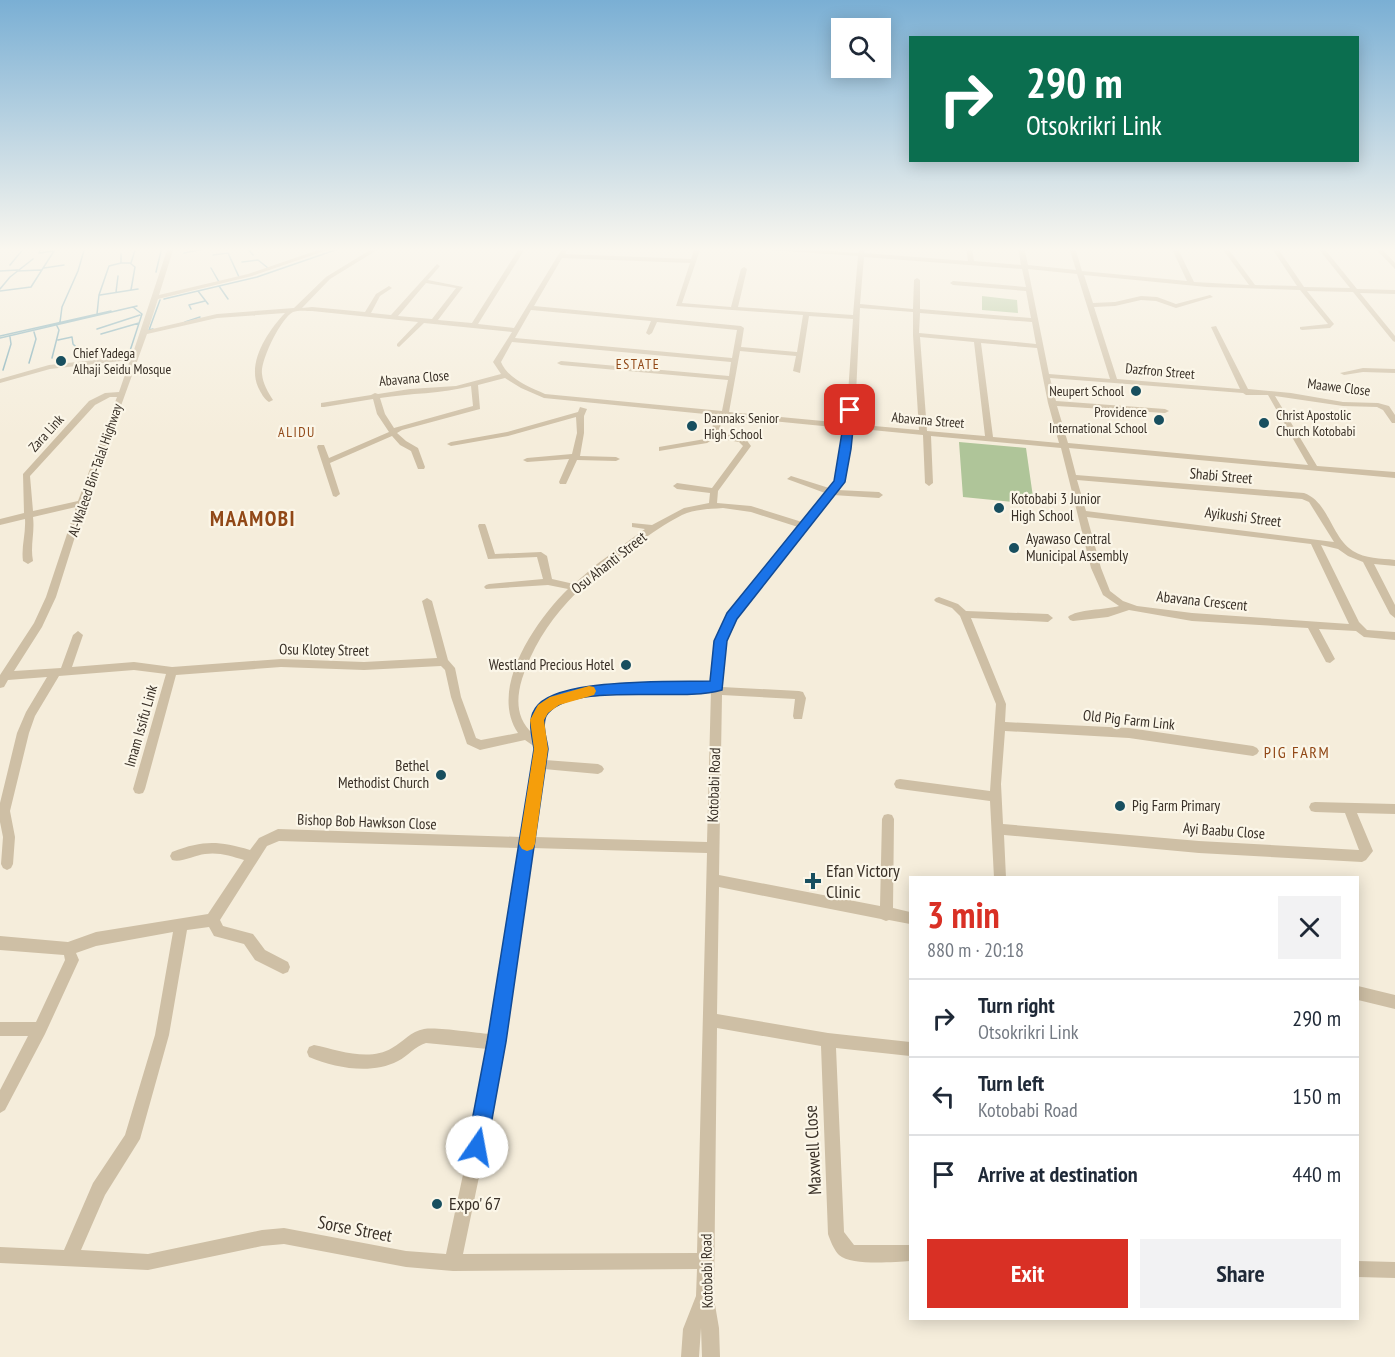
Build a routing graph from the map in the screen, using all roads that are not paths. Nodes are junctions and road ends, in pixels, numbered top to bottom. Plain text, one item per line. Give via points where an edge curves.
1 (151, 310) edge
2 (289, 310) edge
3 (294, 310) edge
4 (325, 310) edge
5 (368, 310) edge
6 (399, 310) edge
7 (442, 310) edge
8 (483, 310) edge
9 (529, 310) edge
10 (557, 310) edge
11 (753, 310) edge
12 (857, 310) edge
13 (900, 310) edge
14 (1032, 310) edge
15 (1092, 310) edge
16 (1319, 310) edge
17 (1371, 310) edge
18 (917, 312) junction
19 (366, 314) junction
20 (806, 314) junction
21 (393, 317) junction
22 (856, 317) junction
23 (655, 319) junction
24 (423, 320) junction
25 (435, 320) junction
26 (1034, 320) junction
27 (474, 325) junction
28 (1214, 327) dead end
29 (1302, 327) dead end
30 (516, 330) junction
31 (144, 333) junction
32 (650, 333) dead end
33 (916, 335) junction
34 (510, 340) junction
35 (977, 340) junction
36 (1395, 340) edge
37 (399, 345) dead end
38 (1039, 346) junction
39 (738, 349) junction
40 (800, 354) junction
41 (134, 358) junction
42 (734, 360) junction
43 (561, 363) dead end
44 (797, 371) dead end
45 (1395, 371) edge
46 (1344, 373) dead end
47 (507, 375) junction
48 (1046, 376) junction
49 (730, 378) junction
50 (0, 381) edge
51 (1114, 381) junction
52 (476, 385) junction
53 (1246, 393) junction
54 (122, 394) junction
55 (375, 395) junction
56 (1271, 395) junction
57 (268, 400) dead end
58 (587, 401) junction
59 (1052, 403) junction
60 (324, 405) dead end
61 (1165, 411) dead end
62 (579, 414) junction
63 (722, 414) junction
64 (1395, 421) edge
65 (848, 426) junction
66 (393, 433) junction
67 (925, 433) junction
68 (715, 435) junction
69 (989, 439) junction
70 (451, 444) dead end
71 (1065, 446) junction
72 (321, 447) dead end
73 (662, 448) dead end
74 (576, 457) junction
75 (616, 459) dead end
76 (527, 460) dead end
77 (326, 462) junction
78 (421, 467) dead end
79 (1314, 468) junction
80 (1395, 475) edge
81 (1072, 477) junction
82 (791, 479) dead end
83 (562, 482) dead end
84 (929, 483) dead end
85 (677, 486) dead end
86 (714, 491) junction
87 (832, 492) junction
88 (336, 494) dead end
89 (879, 495) dead end
90 (81, 503) junction
91 (713, 506) junction
92 (1083, 514) junction
93 (28, 516) junction
94 (0, 522) edge
95 (635, 525) dead end
96 (482, 526) dead end
97 (805, 526) junction
98 (655, 528) junction
99 (1314, 541) junction
100 (1341, 546) junction
101 (1367, 560) junction
102 (28, 561) dead end
103 (1395, 563) edge
104 (548, 582) junction
105 (489, 586) dead end
106 (574, 586) junction
107 (939, 600) dead end
108 (427, 601) dead end
109 (1128, 607) junction
110 (964, 614) junction
111 (1395, 614) edge
112 (1073, 617) dead end
113 (1048, 618) dead end
114 (1356, 625) junction
115 (1312, 626) junction
116 (78, 635) dead end
117 (1395, 636) edge
118 (1330, 659) dead end
119 (443, 662) junction
120 (172, 671) junction
121 (60, 672) junction
122 (3, 677) edge
123 (717, 688) junction
124 (798, 716) dead end
125 (1001, 726) junction
126 (524, 736) junction
127 (539, 744) junction
128 (1253, 751) dead end
129 (539, 764) junction
130 (598, 769) dead end
131 (900, 784) dead end
132 (139, 789) dead end
133 (996, 797) junction
134 (1315, 807) dead end
135 (1349, 808) junction
136 (1395, 809) edge
137 (888, 819) dead end
138 (998, 829) junction
139 (527, 844) junction
140 (712, 848) junction
141 (176, 856) dead end
142 (253, 857) junction
143 (7, 864) dead end
144 (1000, 876) edge
145 (712, 880) junction
146 (886, 915) junction
147 (909, 918) edge
148 (213, 920) junction
149 (181, 926) junction
150 (0, 943) edge
151 (68, 949) junction
152 (283, 967) dead end
153 (1359, 993) edge
154 (1395, 1002) edge
155 (710, 1020) junction
156 (0, 1029) edge
157 (40, 1029) junction
158 (828, 1040) junction
159 (496, 1042) junction
160 (909, 1049) edge
161 (315, 1052) dead end
162 (0, 1105) edge
163 (909, 1253) edge
164 (0, 1255) edge
165 (69, 1258) junction
166 (706, 1260) junction
167 (453, 1263) junction
168 (1359, 1269) edge
169 (1395, 1270) edge
170 (705, 1299) junction
171 (690, 1357) edge
172 (711, 1357) edge

1 - 31 street, Al-Waleed Bin-Talal Highway
2 - 31 street via 217,315
3 - 57 street via 282,320 259,356 258,379
4 - 19 street
5 - 19 street
6 - 21 street
7 - 25 street
8 - 27 street
9 - 30 street
10 - 23 street
11 - 20 street
12 - 22 street, Kotobabi Road
13 - 18 street
14 - 26 street, Abavana Crescent
15 - 51 street
16 - 29 street via 1331,325
17 - 36 street
18 - 26 street
18 - 33 street
19 - 21 street
20 - 22 street
20 - 40 street
21 - 24 street
22 - 65 street, Kotobabi Road
23 - 32 street
23 - 39 street via 739,327
24 - 25 street
24 - 37 street
25 - 27 street
26 - 38 street, Abavana Crescent
27 - 30 street
28 - 53 street
30 - 34 street
31 - 41 street, Al-Waleed Bin-Talal Highway
33 - 35 street
33 - 67 street
34 - 42 street
34 - 47 street via 497,362
35 - 38 street
35 - 69 street
38 - 48 street, Abavana Crescent
39 - 40 street
39 - 42 street
40 - 44 street
41 - 50 street via 49,367
41 - 54 street, Al-Waleed Bin-Talal Highway
42 - 49 street
43 - 49 street
45 - 46 street
47 - 52 street, Abavana Close
47 - 58 street, Abavana Street via 544,396
48 - 51 street, Dazfron Street
48 - 59 street, Abavana Crescent
49 - 63 street
51 - 53 street, Dazfron Street
52 - 55 street, Abavana Close
52 - 66 street via 477,407 397,428
53 - 56 street, Dazfron Street
54 - 90 street, Al-Waleed Bin-Talal Highway
54 - 93 street, Zara Link via 108,395 92,403 30,470 26,476
55 - 60 street, Abavana Close
55 - 66 street
56 - 64 street, Maawe Close via 1381,406
56 - 79 street
58 - 62 street
58 - 63 street, Abavana Street
59 - 61 street
59 - 71 street, Abavana Crescent
62 - 70 street via 508,434
62 - 74 street
63 - 65 street, Abavana Street
63 - 68 street
65 - 67 street, Abavana Street
65 - 87 street, Kotobabi Road via 841,478
66 - 77 street
66 - 78 street via 414,450
67 - 69 street, Abavana Street
67 - 84 street
68 - 73 street via 707,441
68 - 86 street via 742,440 747,446
69 - 71 street, Abavana Street
71 - 79 street, Abavana Street
71 - 81 street, Abavana Crescent
72 - 77 street
74 - 75 street
74 - 76 street
74 - 83 street
77 - 88 street
79 - 80 street, Abavana Street
81 - 92 street, Abavana Crescent
81 - 100 street, Shabi Street via 1304,496 1312,500
82 - 87 street
85 - 86 street
86 - 91 street
87 - 89 street
87 - 97 street, Kotobabi Road
90 - 93 street
90 - 122 street, Al-Waleed Bin-Talal Highway via 51,597
91 - 97 street, Osu Ahanti Street via 749,507
91 - 98 street, Osu Ahanti Street via 689,509
92 - 99 street, Ayikushi Street
92 - 109 street, Abavana Crescent via 1101,585
93 - 94 street
93 - 102 street, Zara Link
95 - 98 street
96 - 104 street via 491,557 538,554 542,556
97 - 123 street, Kotobabi Road via 725,629 717,661
98 - 106 street, Osu Ahanti Street
99 - 100 street, Ayikushi Street
99 - 114 street
100 - 101 street, Ayikushi Street
101 - 103 street, Ayikushi Street
101 - 111 street
104 - 105 street
104 - 106 street
106 - 126 street, Osu Ahanti Street via 537,632 521,661 512,699
107 - 110 street
108 - 119 street
109 - 112 street
109 - 115 street, Abavana Crescent via 1191,617
110 - 113 street
110 - 125 street via 999,693
114 - 115 street, Abavana Crescent
114 - 117 street via 1364,633
115 - 118 street
116 - 121 street
119 - 120 street, Osu Klotey Street via 364,666 281,663
119 - 126 street via 450,668 471,741 480,745
120 - 121 street, Osu Klotey Street via 134,666
120 - 132 street, Imam Issifu Link
121 - 122 street, Osu Klotey Street
121 - 143 street via 30,715 23,733 4,811 9,837
123 - 124 street via 799,695
123 - 127 street via 576,693 543,709 537,720
123 - 140 street, Kotobabi Road
125 - 128 street, Old Pig Farm Link via 1129,733
125 - 133 street
126 - 127 street
127 - 129 street
129 - 130 street
129 - 139 street
131 - 133 street
133 - 138 street
134 - 135 street
135 - 136 street
135 - 138 street, Ayi Baabu Close via 1367,851 1362,856 1199,847
137 - 146 street
138 - 144 street
139 - 140 street, Bishop Bob Hawkson Close
139 - 142 street, Bishop Bob Hawkson Close via 278,835 263,842
139 - 159 street
140 - 145 street, Kotobabi Road
141 - 142 street via 212,846
142 - 148 street, Bishop Bob Hawkson Close
145 - 146 street
145 - 155 street, Kotobabi Road
146 - 147 street
148 - 149 street
148 - 152 street via 219,931 248,939 260,955
149 - 151 street via 96,939
149 - 165 street via 162,1035 132,1139 99,1189
150 - 151 street
151 - 157 street via 72,960
153 - 154 street
155 - 158 street
155 - 166 street, Kotobabi Road
156 - 157 street
157 - 162 street
158 - 160 street
158 - 163 street, Maxwell Close via 836,1234 845,1249 852,1252
159 - 161 street via 426,1036 416,1038 398,1053 370,1063
159 - 167 street
164 - 165 street, Sorse Street
165 - 167 street, Sorse Street via 148,1262 284,1236 406,1259
166 - 167 street, Sorse Street
166 - 170 street, Kotobabi Road
168 - 169 street
170 - 171 street via 692,1329
170 - 172 street, Kotobabi Road

